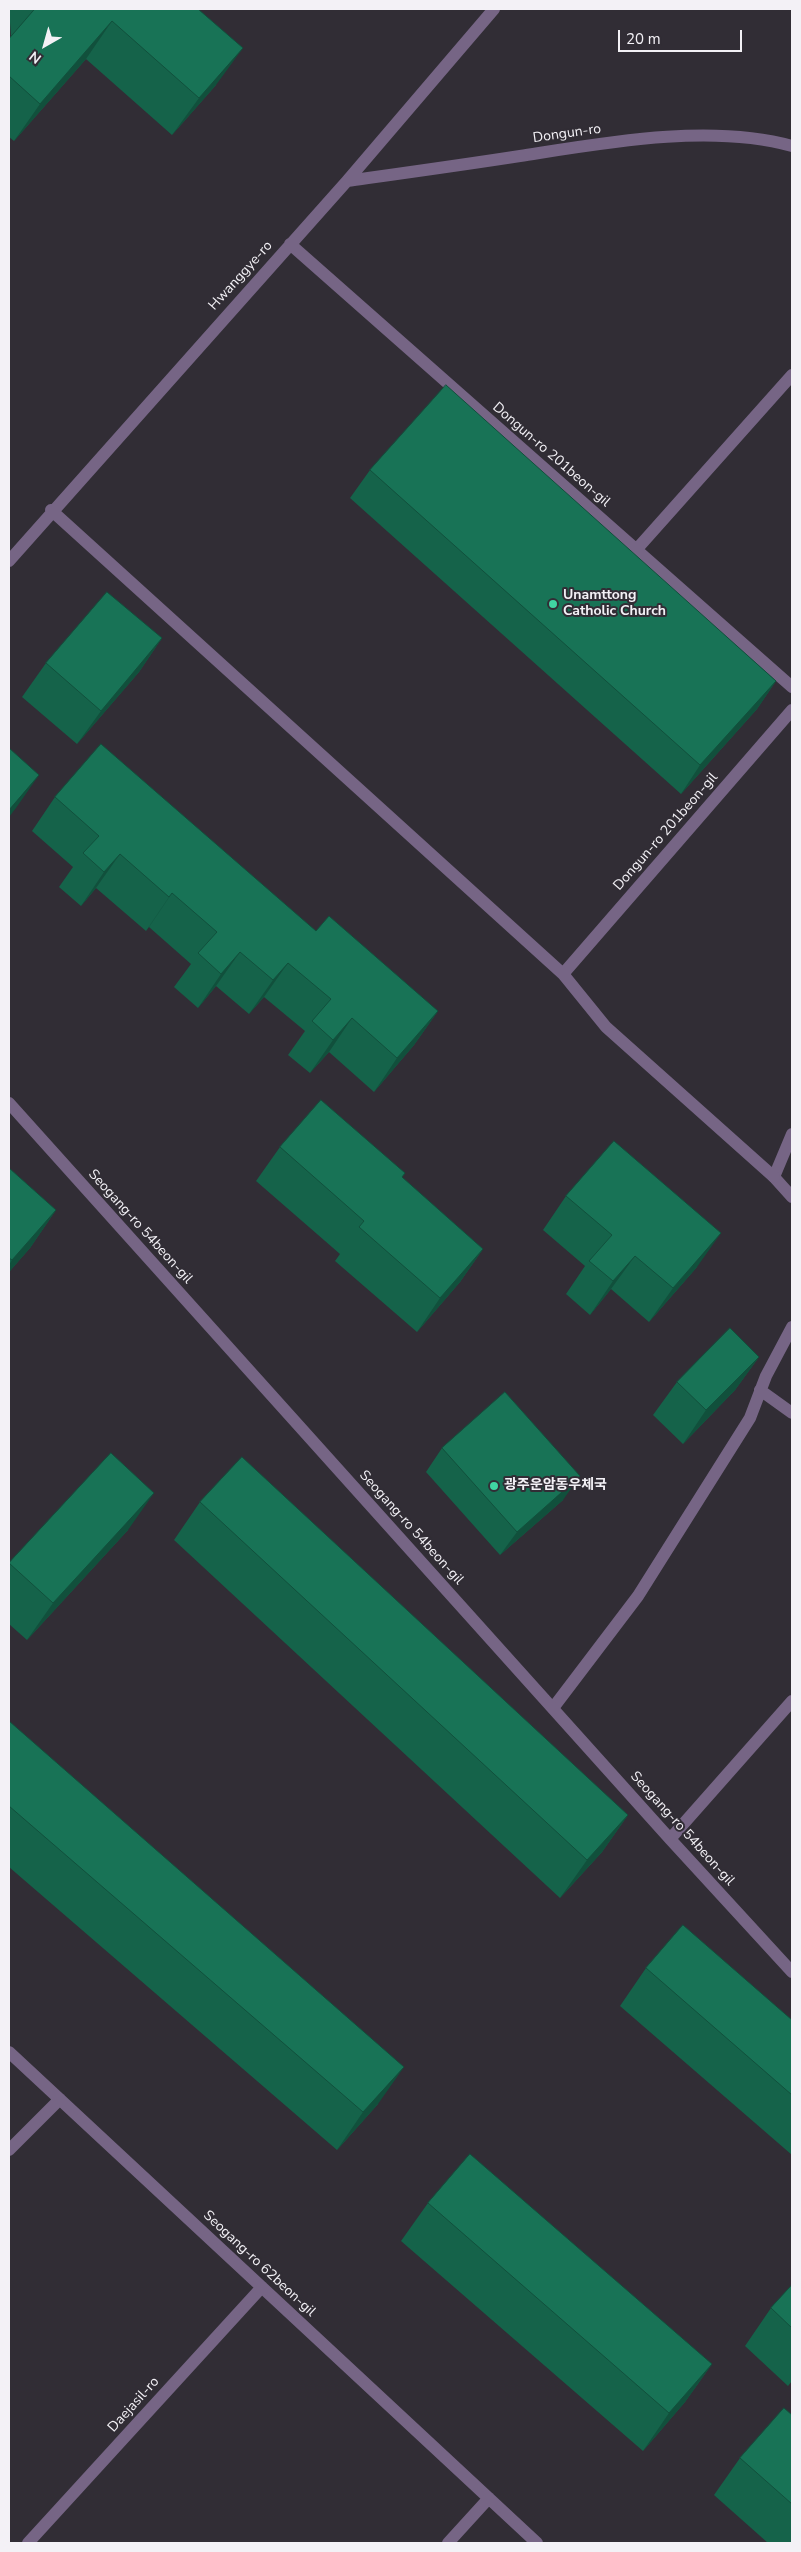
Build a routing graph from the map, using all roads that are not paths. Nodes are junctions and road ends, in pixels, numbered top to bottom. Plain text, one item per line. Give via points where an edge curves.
1 (494, 9) edge
2 (792, 146) edge
3 (347, 181) junction
4 (290, 244) junction
5 (792, 375) edge
6 (52, 510) junction
7 (636, 550) junction
8 (9, 560) edge
9 (792, 688) edge
10 (792, 710) edge
11 (563, 974) junction
12 (9, 1102) edge
13 (792, 1134) edge
14 (774, 1177) junction
15 (792, 1197) edge
16 (792, 1327) edge
17 (760, 1390) junction
18 (792, 1414) edge
19 (792, 1701) edge
20 (553, 1708) junction
21 (670, 1840) junction
22 (792, 1972) edge
23 (9, 2052) edge
24 (60, 2100) junction
25 (9, 2150) edge
26 (262, 2287) junction
27 (489, 2498) junction
28 (28, 2543) edge
29 (448, 2543) edge
30 (538, 2543) edge

1 - 3 street, Hwanggye-ro
2 - 3 street, Dongun-ro via 705,135 587,146
3 - 4 street, Hwanggye-ro
4 - 6 street, Hwanggye-ro
4 - 7 street, Dongun-ro 201beon-gil
5 - 7 street
6 - 8 street, Hwanggye-ro
6 - 11 street
7 - 9 street, Dongun-ro 201beon-gil
10 - 11 street, Dongun-ro 201beon-gil
11 - 14 street via 606,1027
12 - 20 street, Seogang-ro 54beon-gil
13 - 14 street
14 - 15 street
16 - 17 street
17 - 18 street
17 - 20 street via 750,1418 638,1596
19 - 21 street
20 - 21 street, Seogang-ro 54beon-gil
21 - 22 street, Seogang-ro 54beon-gil
23 - 24 street, Seogang-ro 62beon-gil
24 - 25 street
24 - 26 street, Seogang-ro 62beon-gil
26 - 27 street, Seogang-ro 62beon-gil
26 - 28 street, Daejasil-ro
27 - 29 street
27 - 30 street, Seogang-ro 62beon-gil

